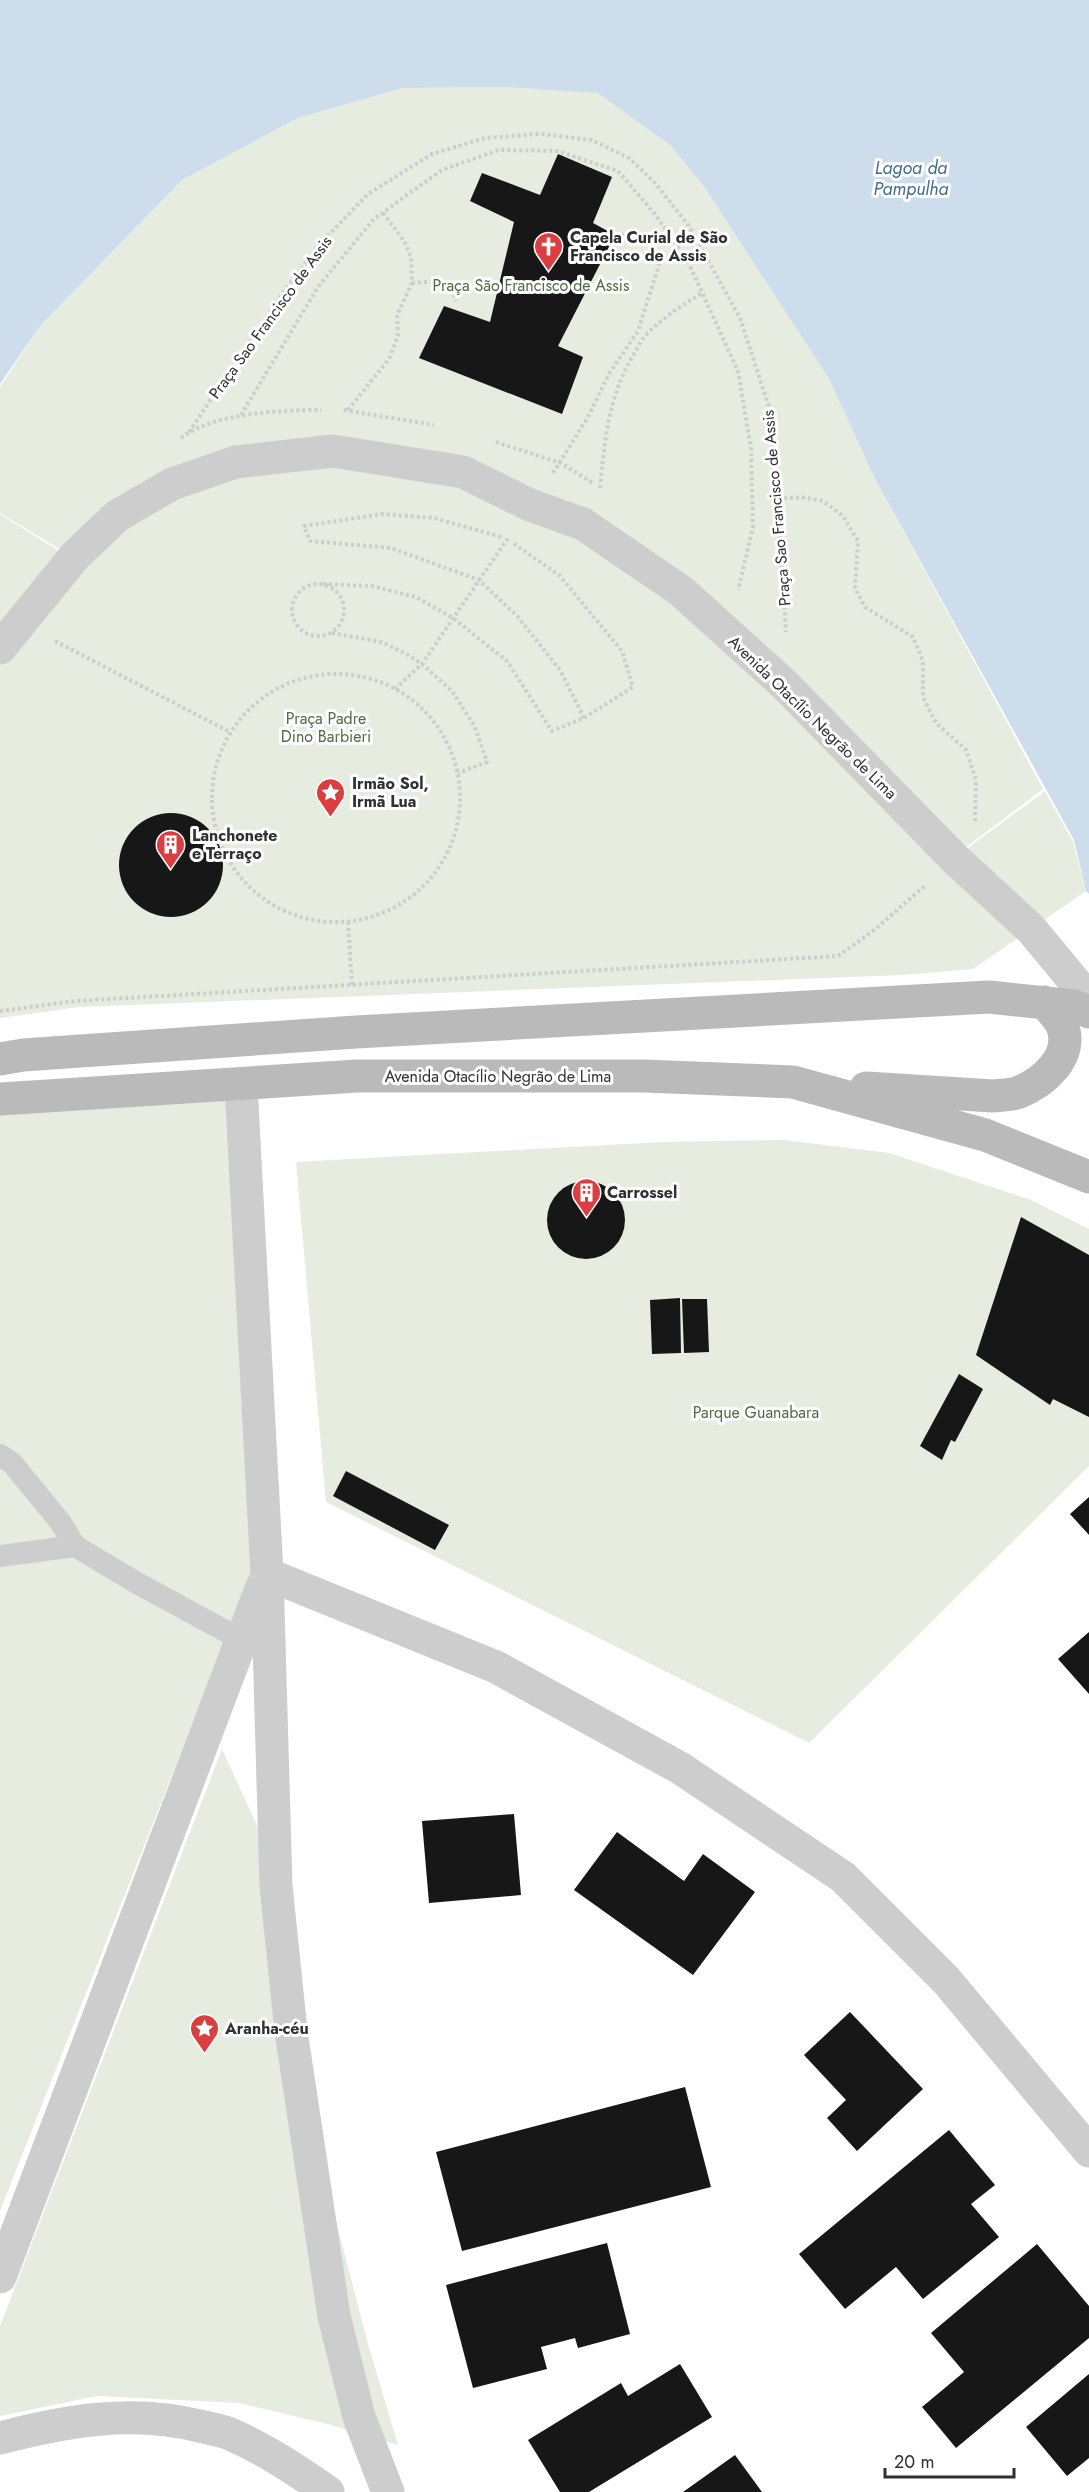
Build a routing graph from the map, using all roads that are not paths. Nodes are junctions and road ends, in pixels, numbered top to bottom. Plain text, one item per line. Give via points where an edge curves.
1 (0, 648) edge
2 (1089, 999) edge
3 (1044, 1002) junction
4 (1089, 1012) edge
5 (0, 1059) edge
6 (793, 1082) junction
7 (241, 1085) junction
8 (0, 1099) edge
9 (1089, 1177) edge
10 (0, 1455) edge
11 (75, 1546) junction
12 (0, 1556) edge
13 (267, 1574) junction
14 (242, 1640) junction
15 (1089, 2151) edge
16 (0, 2277) edge
17 (0, 2438) edge
18 (328, 2492) edge
19 (388, 2492) edge

1 - 2 street, Avenida Otacílio Negrão de Lima via 75,556 117,516 172,484 236,462 333,451 463,472 530,505 583,524 681,591 784,684 955,859 1031,929
3 - 4 street
3 - 5 street via 989,997 356,1032
3 - 6 street via 1062,1025 1065,1046 1056,1067 1032,1086 1014,1094 973,1095
6 - 7 street, Avenida Otacílio Negrão de Lima via 644,1076 357,1076
6 - 9 street, Avenida Otacílio Negrão de Lima via 985,1135
7 - 8 street, Avenida Otacílio Negrão de Lima
7 - 13 street
10 - 11 lane via 12,1463
11 - 12 lane
11 - 14 lane
13 - 14 street
13 - 15 street via 496,1667 680,1768 843,1877 946,1980
13 - 19 street via 276,1886 291,2031 334,2316 359,2417
14 - 16 street
17 - 18 street via 96,2418 174,2420 227,2433 276,2456

